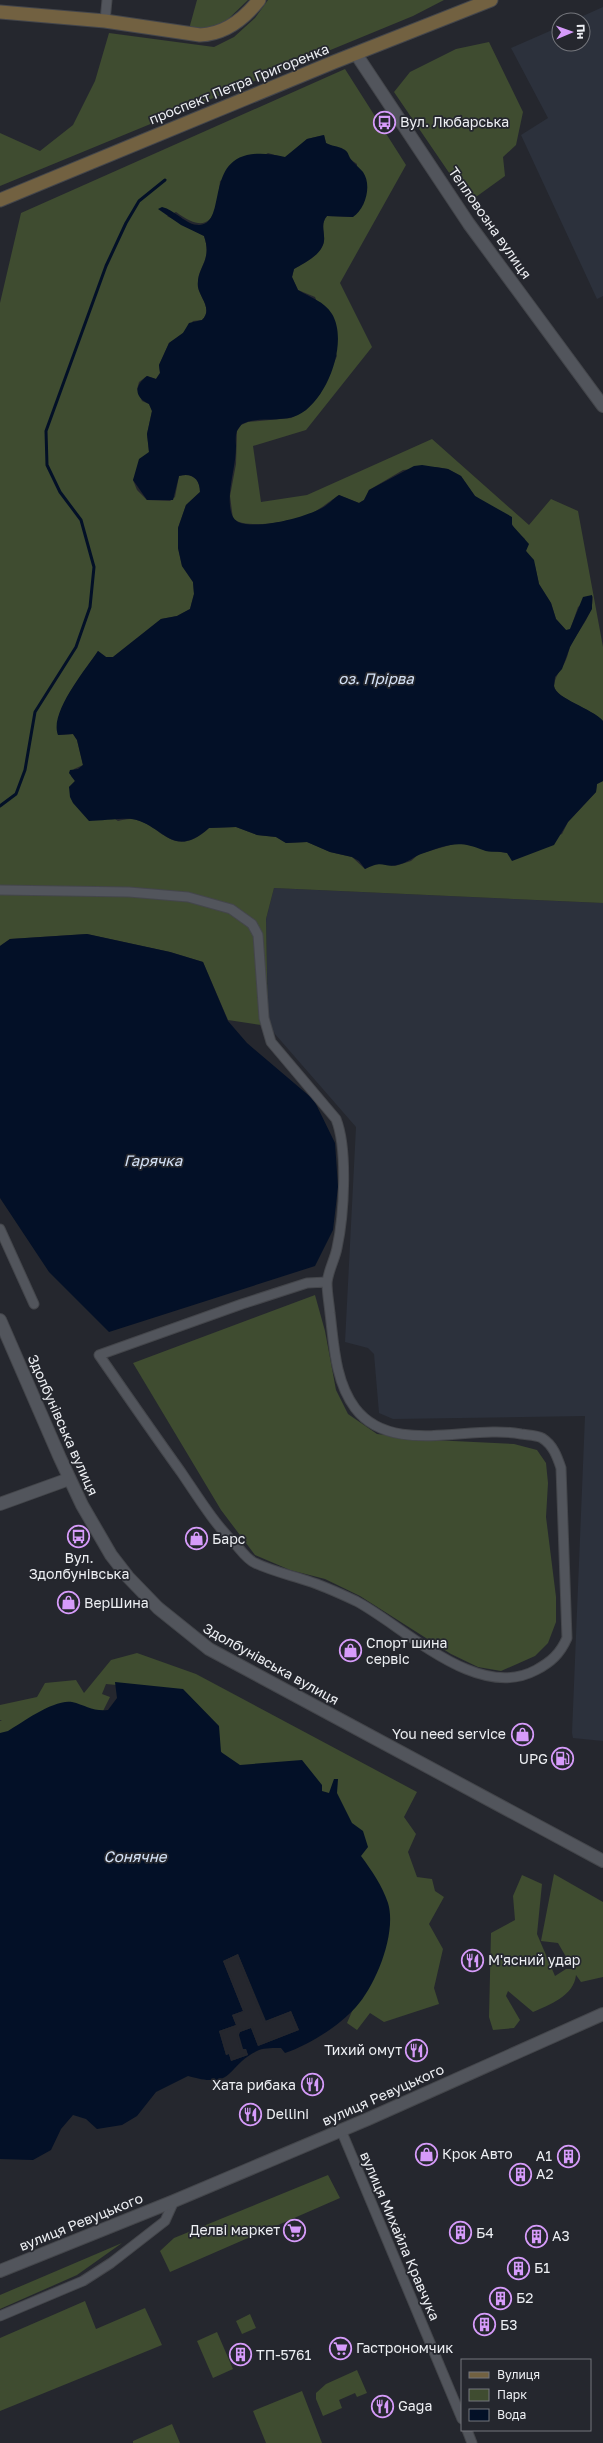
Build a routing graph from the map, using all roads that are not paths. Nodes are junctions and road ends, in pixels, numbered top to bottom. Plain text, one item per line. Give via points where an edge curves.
1 (107, 0) edge
2 (259, 0) edge
3 (491, 0) edge
4 (0, 12) edge
5 (105, 21) junction
6 (356, 54) junction
7 (0, 200) edge
8 (603, 406) edge
9 (0, 890) edge
10 (0, 1229) edge
11 (327, 1282) junction
12 (34, 1304) dead end
13 (0, 1320) edge
14 (69, 1478) junction
15 (0, 1504) edge
16 (603, 1861) edge
17 (603, 2014) edge
18 (341, 2130) junction
19 (174, 2201) junction
20 (0, 2271) edge
21 (0, 2316) edge
22 (461, 2417) edge
23 (467, 2431) edge
24 (472, 2443) edge

1 - 5 street
2 - 5 main road via 238,21 214,35 180,33
3 - 6 main road, проспект Петра Григоренка
4 - 5 main road
6 - 7 main road, проспект Петра Григоренка
6 - 8 street, Тепловозна вулиця via 469,224
9 - 11 street via 129,892 188,897 231,909 252,924 258,935 264,1018 271,1042 336,1119 341,1132 344,1174 338,1248
10 - 12 street
11 - 11 street via 335,1360 347,1395 370,1424 404,1436 494,1430 516,1432 541,1437 554,1449 561,1468 567,1638 561,1651 550,1663 515,1677 488,1676 466,1669 432,1652 390,1621 356,1601 310,1581 254,1562 235,1545 203,1505 99,1356 242,1304 307,1283
13 - 14 street, Здолбунівська вулиця
14 - 15 street
14 - 16 street, Здолбунівська вулиця via 110,1555 128,1577 158,1608 209,1649
17 - 18 street, вулиця Ревуцького
18 - 19 street, вулиця Ревуцького
18 - 22 street, вулиця Михайла Кравчука
19 - 20 street, вулиця Ревуцького
19 - 21 street via 165,2222 111,2263 83,2281
23 - 24 street

